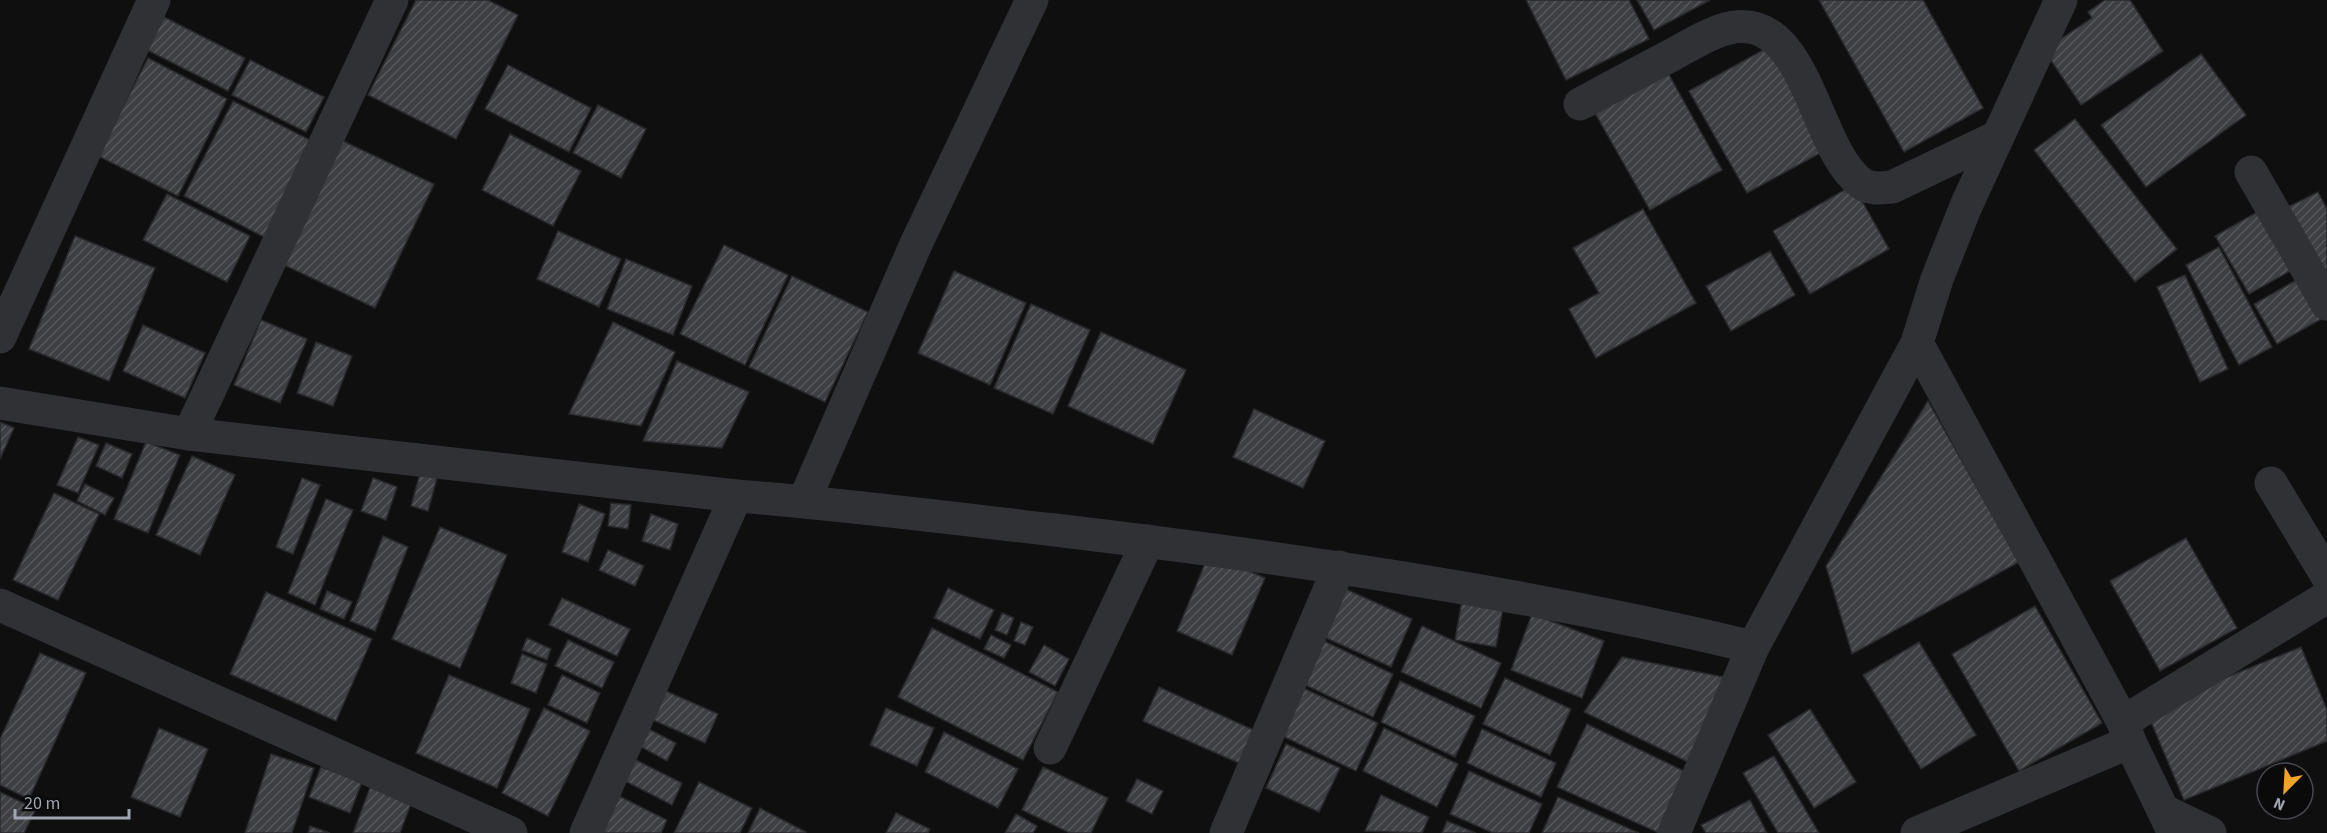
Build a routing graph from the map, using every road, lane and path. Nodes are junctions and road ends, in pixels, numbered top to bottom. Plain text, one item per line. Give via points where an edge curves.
1 (154, 0) edge
2 (392, 0) edge
3 (1032, 0) edge
4 (2061, 0) edge
5 (1580, 104) dead end
6 (1997, 136) junction
7 (2251, 172) dead end
8 (2327, 304) edge
9 (0, 336) edge
10 (1917, 343) junction
11 (0, 403) edge
12 (189, 434) junction
13 (2271, 483) dead end
14 (736, 496) junction
15 (804, 501) junction
16 (1148, 541) junction
17 (1339, 567) junction
18 (2327, 576) edge
19 (2327, 597) edge
20 (0, 605) edge
21 (1753, 647) junction
22 (2127, 732) junction
23 (1050, 748) dead end
24 (2169, 822) edge
25 (511, 833) edge
26 (586, 833) edge
27 (1226, 833) edge
28 (1674, 833) edge
29 (1917, 833) edge
30 (2210, 833) edge

1 - 9 street
2 - 12 street
3 - 15 street via 916,244
4 - 6 street
5 - 6 street via 1711,34 1735,27 1761,29 1783,44 1846,166 1862,184 1876,189 1892,187
6 - 10 street via 1937,279
7 - 8 street
10 - 21 street
10 - 22 street
11 - 12 street
12 - 14 street
13 - 18 street
14 - 15 street
14 - 26 street
15 - 16 street
16 - 17 street
16 - 23 street
17 - 21 street
17 - 27 street
19 - 22 street
20 - 25 street
21 - 28 street
22 - 24 street
22 - 29 street
24 - 30 street

